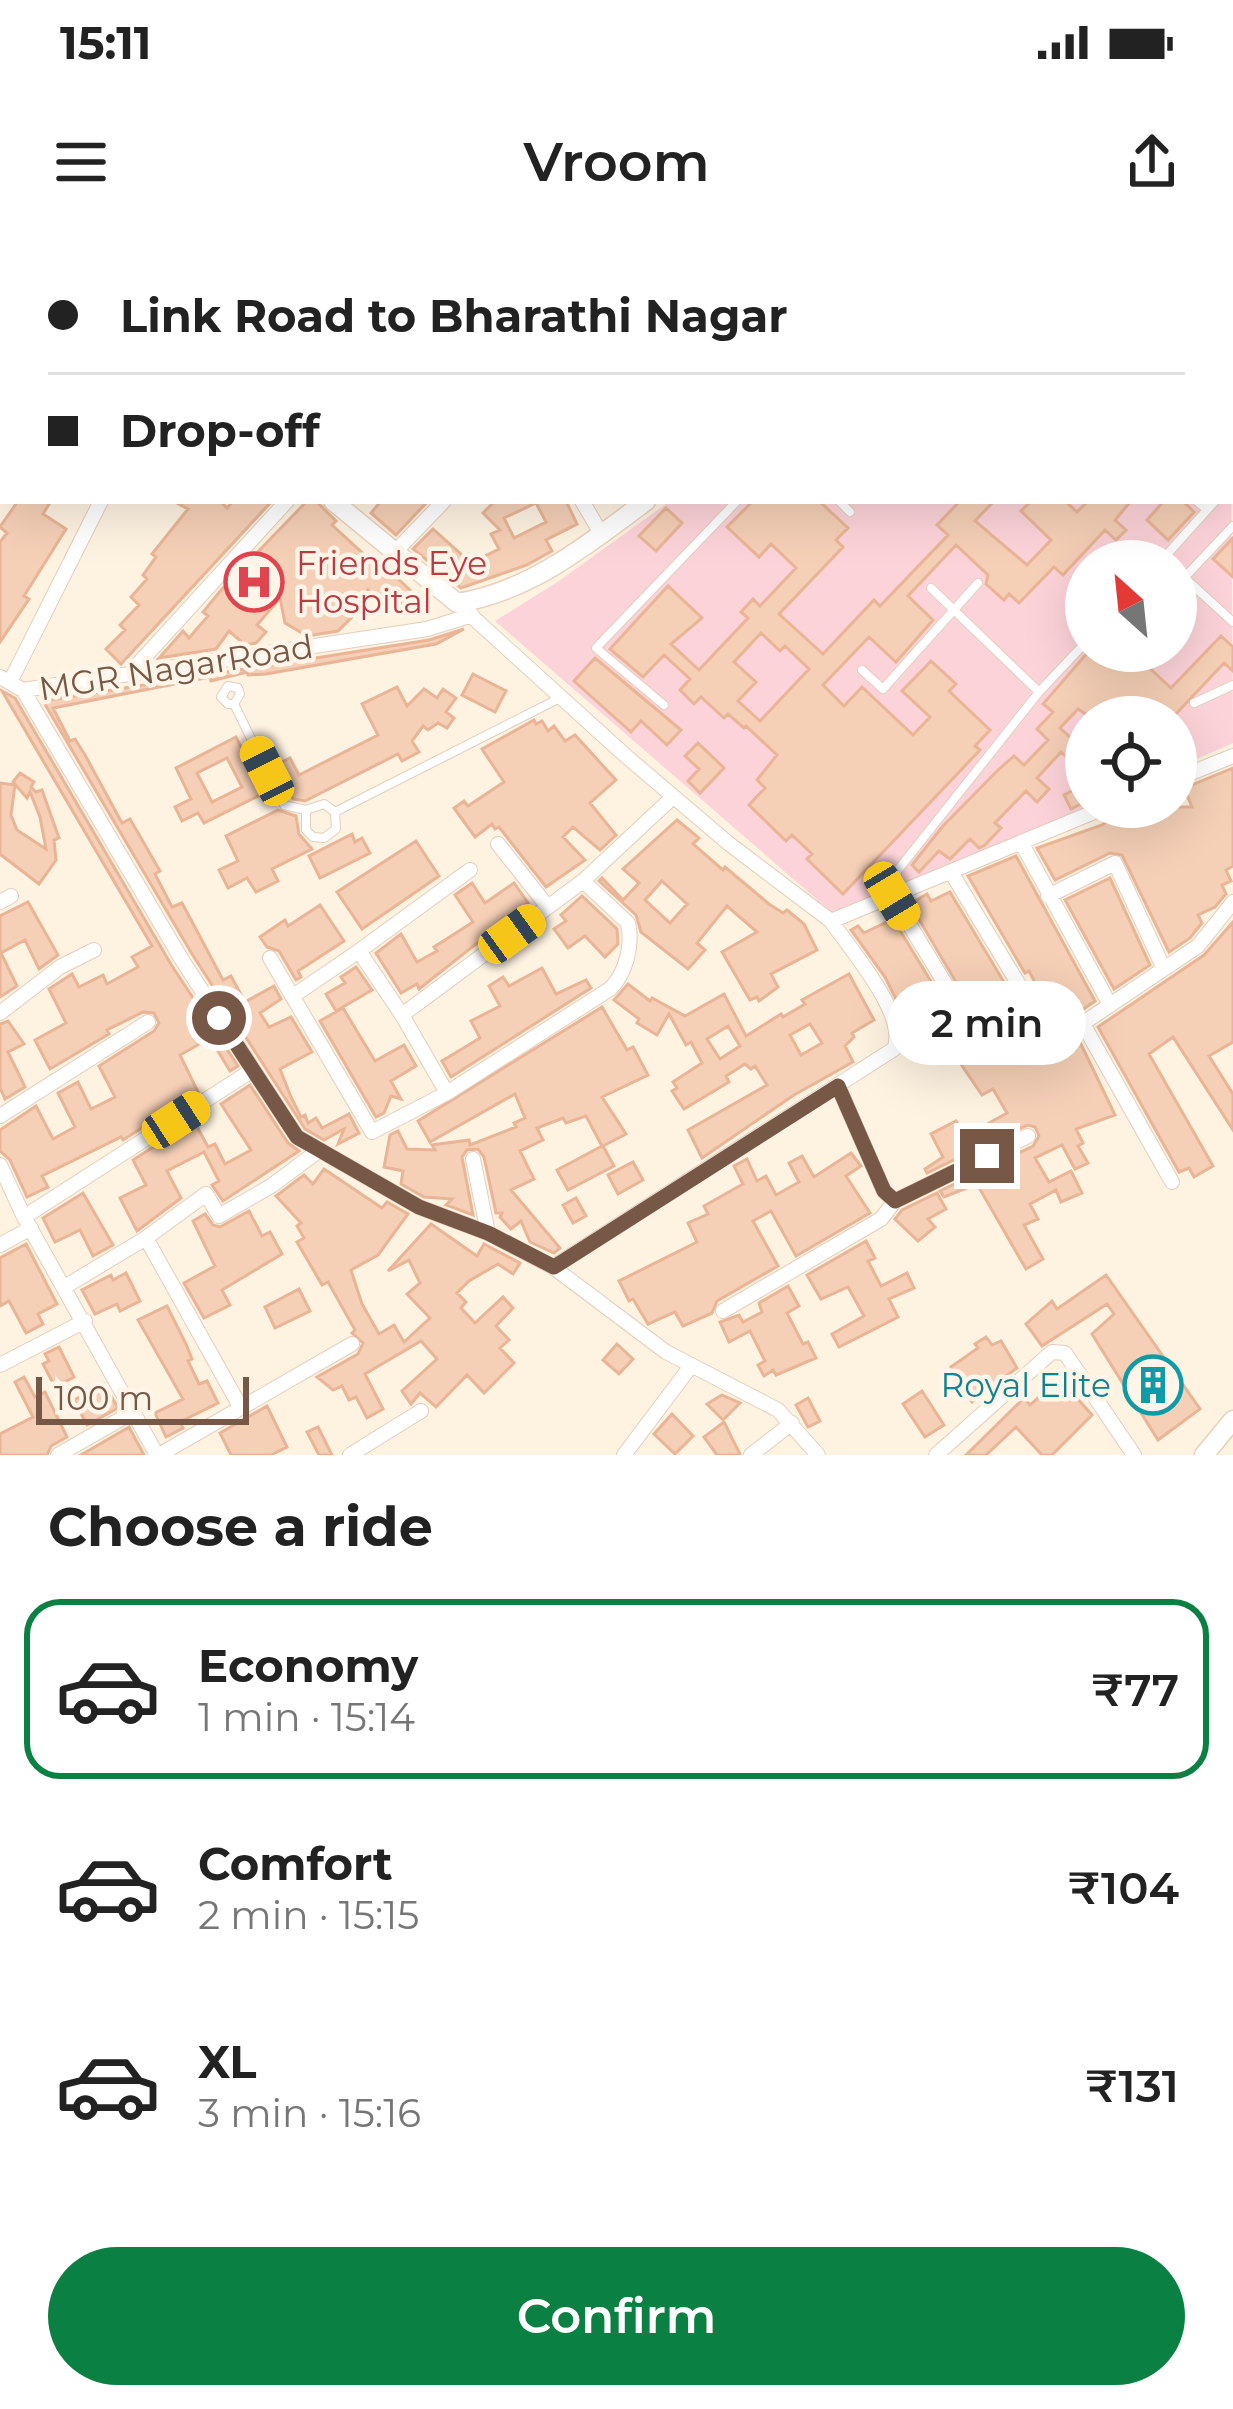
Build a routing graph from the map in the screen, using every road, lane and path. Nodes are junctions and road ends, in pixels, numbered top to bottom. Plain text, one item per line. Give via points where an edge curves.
1 (100, 504) edge
2 (284, 504) edge
3 (337, 504) edge
4 (441, 504) edge
5 (584, 504) edge
6 (642, 504) edge
7 (734, 504) edge
8 (842, 504) edge
9 (1200, 504) edge
10 (1212, 504) edge
11 (1207, 510) junction
12 (850, 512) dead end
13 (1233, 526) edge
14 (602, 535) junction
15 (1181, 540) edge
16 (394, 553) junction
17 (1197, 559) edge
18 (978, 583) dead end
19 (931, 588) dead end
20 (1197, 589) edge
21 (464, 609) junction
22 (954, 610) junction
23 (1233, 622) edge
24 (1065, 664) edge
25 (862, 670) dead end
26 (129, 674) junction
27 (11, 683) edge
28 (1233, 685) edge
29 (1039, 692) junction
30 (561, 698) junction
31 (1197, 702) edge
32 (234, 704) dead end
33 (664, 705) dead end
34 (1233, 756) edge
35 (1197, 771) edge
36 (674, 797) junction
37 (306, 810) junction
38 (335, 812) junction
39 (1065, 824) edge
40 (1021, 842) junction
41 (498, 844) dead end
42 (470, 870) dead end
43 (951, 872) junction
44 (894, 875) joint
45 (583, 881) junction
46 (892, 896) junction
47 (1048, 896) junction
48 (1233, 902) edge
49 (548, 907) junction
50 (831, 921) junction
51 (94, 950) dead end
52 (358, 951) junction
53 (270, 958) dead end
54 (1164, 969) junction
55 (293, 996) junction
56 (1109, 1003) junction
57 (0, 1013) edge
58 (402, 1016) junction
59 (148, 1022) dead end
60 (1083, 1024) junction
61 (899, 1039) junction
62 (251, 1071) junction
63 (838, 1086) junction
64 (447, 1093) junction
65 (0, 1116) edge
66 (1028, 1136) dead end
67 (317, 1152) junction
68 (473, 1159) dead end
69 (0, 1165) edge
70 (1172, 1182) dead end
71 (895, 1201) junction
72 (27, 1222) junction
73 (488, 1233) junction
74 (146, 1238) junction
75 (0, 1245) edge
76 (554, 1267) junction
77 (66, 1286) junction
78 (723, 1311) dead end
79 (85, 1321) junction
80 (352, 1344) dead end
81 (0, 1365) edge
82 (691, 1366) junction
83 (242, 1408) junction
84 (421, 1411) dead end
85 (133, 1412) junction
86 (1233, 1420) edge
87 (792, 1424) junction
88 (58, 1455) edge
89 (159, 1455) edge
90 (350, 1455) edge
91 (624, 1455) edge
92 (751, 1455) edge
93 (818, 1455) edge
94 (936, 1455) edge
95 (1134, 1455) edge
96 (1204, 1455) edge

1 - 27 street, MGR NagarRoad
2 - 26 street
3 - 16 main road
4 - 16 street
5 - 14 street
6 - 14 main road
7 - 33 lane via 596,648
8 - 12 lane
9 - 11 lane
10 - 11 lane
11 - 15 lane
13 - 17 lane
14 - 21 main road
16 - 21 main road
18 - 22 lane
19 - 22 lane
20 - 23 lane
21 - 26 street, MGR NagarRoad via 427,629
21 - 30 street
22 - 25 lane via 883,689
22 - 29 lane
24 - 29 lane
26 - 27 street, MGR NagarRoad
27 - 62 street
28 - 31 lane
29 - 44 lane
30 - 36 street
30 - 38 lane
32 - 37 lane via 284,805
34 - 35 street
36 - 45 street
36 - 50 street
37 - 38 lane via 324,804
37 - 38 lane via 306,830 324,838 336,830
39 - 40 street
40 - 43 street
40 - 47 street
41 - 49 street
42 - 52 street
43 - 46 street
43 - 60 street via 1045,1032 1061,1038
44 - 46 street
45 - 49 street
45 - 64 street via 628,923 630,947 618,981
46 - 50 street
46 - 61 street via 952,995
47 - 54 street via 1115,863
47 - 56 street
48 - 54 street via 1198,946
49 - 58 street
50 - 61 street via 875,984
51 - 57 street
52 - 55 street
52 - 58 street
53 - 55 street
54 - 56 street
55 - 64 street via 372,1132
56 - 60 street
58 - 64 street
59 - 65 street
60 - 70 street
61 - 63 street
62 - 67 street via 297,1137
62 - 72 street
63 - 71 street
63 - 76 street
66 - 71 street
67 - 73 street via 419,1207
67 - 74 street via 218,1216 206,1194
68 - 73 street
69 - 72 street
71 - 78 street via 881,1219
72 - 75 street
72 - 77 street
73 - 76 street
74 - 77 street
74 - 83 street
76 - 82 street
77 - 79 street
79 - 81 street
79 - 85 street
80 - 83 street
82 - 87 street
82 - 91 street
83 - 89 street
84 - 90 street
85 - 88 street
85 - 89 street
86 - 96 main road
87 - 92 street
87 - 93 street
94 - 95 street via 1052,1352 1064,1353

